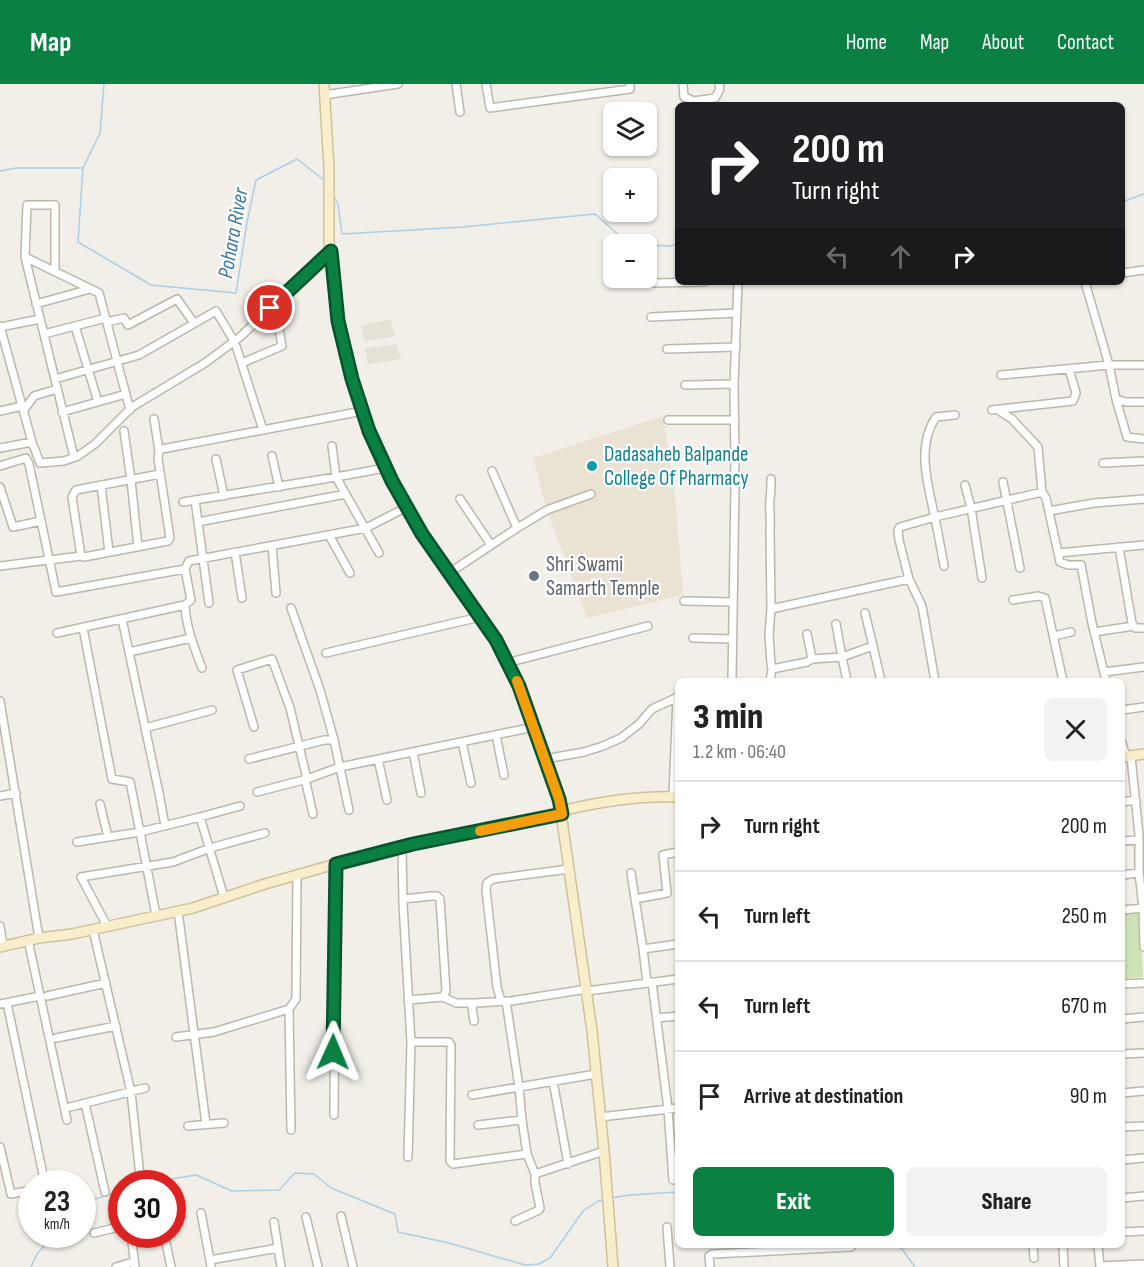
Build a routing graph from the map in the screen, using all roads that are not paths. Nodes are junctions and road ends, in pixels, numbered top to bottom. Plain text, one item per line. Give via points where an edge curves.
1 (324, 84) edge
2 (398, 84) edge
3 (456, 84) edge
4 (486, 84) edge
5 (630, 84) edge
6 (683, 84) edge
7 (719, 84) edge
8 (324, 94) junction
9 (460, 111) dead end
10 (331, 251) junction
11 (25, 257) junction
12 (1144, 270) edge
13 (55, 272) junction
14 (1125, 273) edge
15 (657, 283) edge
16 (675, 283) edge
17 (738, 285) edge
18 (1086, 285) edge
19 (90, 289) junction
20 (36, 304) junction
21 (276, 311) dead end
22 (737, 313) junction
23 (651, 317) dead end
24 (40, 319) junction
25 (106, 320) junction
26 (194, 323) junction
27 (75, 326) junction
28 (0, 327) edge
29 (44, 334) junction
30 (235, 343) junction
31 (736, 347) junction
32 (667, 349) dead end
33 (117, 362) junction
34 (242, 363) junction
35 (1109, 365) junction
36 (1144, 365) edge
37 (1069, 369) junction
38 (88, 370) junction
39 (1001, 375) dead end
40 (55, 379) junction
41 (734, 384) junction
42 (685, 385) dead end
43 (57, 389) junction
44 (126, 394) junction
45 (1116, 399) junction
46 (98, 402) junction
47 (1144, 402) edge
48 (23, 408) junction
49 (130, 410) junction
50 (0, 411) edge
51 (363, 411) junction
52 (63, 412) junction
53 (955, 415) dead end
54 (154, 419) dead end
55 (668, 420) dead end
56 (735, 420) junction
57 (263, 430) junction
58 (124, 431) dead end
59 (1144, 438) edge
60 (32, 441) junction
61 (332, 446) dead end
62 (0, 448) edge
63 (159, 452) junction
64 (272, 456) dead end
65 (74, 458) junction
66 (216, 459) dead end
67 (1144, 461) edge
68 (1103, 463) dead end
69 (29, 464) junction
70 (40, 464) junction
71 (0, 466) edge
72 (386, 468) junction
73 (492, 471) dead end
74 (160, 474) junction
75 (336, 477) junction
76 (771, 479) dead end
77 (131, 480) junction
78 (1003, 482) dead end
79 (101, 485) junction
80 (965, 485) dead end
81 (0, 487) edge
82 (279, 487) junction
83 (1042, 492) junction
84 (346, 494) junction
85 (591, 494) dead end
86 (224, 496) junction
87 (460, 499) dead end
88 (1144, 499) edge
89 (195, 500) junction
90 (1006, 501) junction
91 (183, 502) dead end
92 (406, 507) junction
93 (971, 508) junction
94 (1049, 511) junction
95 (935, 517) junction
96 (41, 521) junction
97 (198, 522) junction
98 (365, 528) junction
99 (517, 528) junction
100 (329, 535) junction
101 (491, 545) junction
102 (1144, 545) edge
103 (272, 546) junction
104 (138, 547) junction
105 (1119, 547) junction
106 (109, 552) junction
107 (235, 552) junction
108 (379, 553) dead end
109 (1058, 553) junction
110 (81, 556) junction
111 (203, 558) junction
112 (49, 560) junction
113 (0, 566) edge
114 (944, 566) dead end
115 (1020, 568) dead end
116 (185, 569) junction
117 (350, 573) dead end
118 (450, 573) junction
119 (982, 578) dead end
120 (909, 579) junction
121 (276, 593) dead end
122 (242, 597) dead end
123 (1013, 600) dead end
124 (684, 601) dead end
125 (733, 602) junction
126 (209, 603) dead end
127 (185, 605) junction
128 (291, 608) dead end
129 (771, 609) junction
130 (865, 613) dead end
131 (480, 617) junction
132 (122, 619) junction
133 (836, 624) dead end
134 (648, 626) dead end
135 (1134, 626) junction
136 (83, 628) junction
137 (1144, 628) edge
138 (1071, 632) dead end
139 (1094, 632) junction
140 (57, 633) dead end
141 (807, 634) dead end
142 (1054, 636) junction
143 (191, 638) junction
144 (693, 638) dead end
145 (732, 639) junction
146 (873, 646) junction
147 (129, 652) junction
148 (326, 653) dead end
149 (842, 657) junction
150 (812, 659) junction
151 (507, 663) junction
152 (1144, 667) edge
153 (202, 668) dead end
154 (772, 669) junction
155 (1104, 672) junction
156 (732, 678) edge
157 (770, 678) edge
158 (846, 678) edge
159 (880, 678) edge
160 (934, 678) edge
161 (1062, 678) edge
162 (1105, 678) edge
163 (675, 698) edge
164 (0, 701) edge
165 (1144, 707) edge
166 (212, 710) dead end
167 (1125, 710) edge
168 (254, 727) dead end
169 (534, 727) junction
170 (145, 728) junction
171 (495, 735) junction
172 (334, 740) junction
173 (462, 742) junction
174 (299, 745) junction
175 (413, 752) junction
176 (1144, 754) edge
177 (1126, 757) edge
178 (249, 759) dead end
179 (378, 759) junction
180 (545, 759) junction
181 (340, 767) junction
182 (504, 775) dead end
183 (306, 779) junction
184 (471, 783) dead end
185 (257, 792) dead end
186 (16, 793) junction
187 (421, 793) dead end
188 (0, 796) edge
189 (675, 796) edge
190 (387, 800) dead end
191 (1137, 800) junction
192 (1125, 802) edge
193 (100, 804) dead end
194 (240, 806) dead end
195 (349, 810) dead end
196 (562, 813) junction
197 (313, 814) dead end
198 (201, 817) junction
199 (165, 826) junction
200 (140, 832) junction
201 (265, 833) dead end
202 (108, 837) junction
203 (1139, 840) junction
204 (77, 842) dead end
205 (1125, 842) edge
206 (402, 847) junction
207 (210, 848) junction
208 (675, 853) edge
209 (336, 864) junction
210 (147, 866) junction
211 (569, 869) junction
212 (631, 873) dead end
213 (1139, 873) junction
214 (297, 875) junction
215 (1125, 875) edge
216 (224, 897) junction
217 (404, 899) junction
218 (635, 899) junction
219 (1144, 908) edge
220 (1125, 910) edge
221 (178, 911) junction
222 (156, 915) junction
223 (0, 926) edge
224 (107, 926) junction
225 (93, 930) junction
226 (39, 938) junction
227 (28, 940) junction
228 (675, 944) edge
229 (2, 947) edge
230 (1144, 947) edge
231 (643, 949) junction
232 (675, 978) edge
233 (650, 982) junction
234 (106, 983) junction
235 (1144, 983) edge
236 (1125, 984) edge
237 (587, 990) junction
238 (43, 996) junction
239 (443, 997) junction
240 (408, 1000) junction
241 (503, 1001) junction
242 (3, 1003) edge
243 (475, 1003) junction
244 (289, 1009) junction
245 (675, 1016) edge
246 (1144, 1017) edge
247 (657, 1018) junction
248 (1125, 1019) edge
249 (474, 1021) dead end
250 (116, 1026) junction
251 (195, 1035) junction
252 (176, 1036) dead end
253 (56, 1038) dead end
254 (411, 1042) junction
255 (1144, 1053) edge
256 (1125, 1054) edge
257 (596, 1074) junction
258 (553, 1081) junction
259 (519, 1087) junction
260 (145, 1088) dead end
261 (1144, 1091) edge
262 (131, 1092) junction
263 (1125, 1093) edge
264 (472, 1095) dead end
265 (86, 1103) junction
266 (70, 1107) dead end
267 (675, 1108) edge
268 (668, 1109) junction
269 (333, 1115) dead end
270 (600, 1117) junction
271 (67, 1120) dead end
272 (522, 1120) junction
273 (224, 1123) dead end
274 (206, 1124) junction
275 (478, 1125) dead end
276 (188, 1126) dead end
277 (1144, 1126) edge
278 (1125, 1127) edge
279 (291, 1130) dead end
280 (0, 1147) edge
281 (604, 1151) junction
282 (527, 1154) junction
283 (408, 1157) dead end
284 (1144, 1158) edge
285 (1125, 1160) edge
286 (568, 1164) junction
287 (42, 1170) edge
288 (139, 1170) edge
289 (535, 1174) junction
290 (674, 1180) dead end
291 (105, 1192) dead end
292 (18, 1193) edge
293 (1144, 1196) edge
294 (1125, 1198) edge
295 (201, 1213) dead end
296 (341, 1216) dead end
297 (306, 1217) dead end
298 (515, 1221) dead end
299 (274, 1222) dead end
300 (667, 1227) dead end
301 (1144, 1231) edge
302 (1125, 1232) edge
303 (132, 1248) edge
304 (167, 1248) edge
305 (278, 1248) junction
306 (709, 1248) edge
307 (831, 1248) edge
308 (1033, 1248) edge
309 (1063, 1248) edge
310 (1098, 1248) edge
311 (709, 1256) junction
312 (1034, 1258) dead end
313 (211, 1264) edge
314 (1144, 1264) edge
315 (134, 1265) edge
316 (1100, 1266) edge
317 (116, 1267) edge
318 (171, 1267) edge
319 (281, 1267) edge
320 (318, 1267) edge
321 (353, 1267) edge
322 (613, 1267) edge
323 (670, 1267) edge
324 (710, 1267) edge
325 (1064, 1267) edge

1 - 8 street
2 - 8 street
3 - 9 street
4 - 5 street via 490,108 630,88
6 - 7 street via 684,97 694,101 715,98
8 - 10 street
10 - 30 street
10 - 51 street via 338,321
11 - 13 street
11 - 13 street via 27,205 55,205
11 - 20 street
12 - 14 street
13 - 19 street
15 - 16 street
17 - 22 street
18 - 35 street
19 - 20 street
19 - 25 street via 99,293
20 - 24 street
21 - 34 street via 282,346
22 - 23 street
22 - 31 street
24 - 28 street
24 - 29 street
25 - 26 street via 124,318 128,325 177,299
25 - 27 street
25 - 33 street
26 - 30 street via 216,311
26 - 33 street via 139,355
27 - 29 street
27 - 38 street
28 - 48 street
29 - 40 street
30 - 34 street
30 - 49 street
31 - 32 street
31 - 41 street
33 - 38 street
33 - 44 street
34 - 57 street
35 - 36 street
35 - 37 street
35 - 45 street
37 - 39 street
37 - 83 street via 1076,393 1073,401 995,410 1012,419 1038,447
38 - 40 street
38 - 46 street
40 - 43 street
41 - 42 street
41 - 56 street
43 - 48 street via 34,396
43 - 52 street
44 - 46 street
44 - 49 street
45 - 47 street
45 - 59 street via 1127,437
46 - 52 street
48 - 50 street
48 - 60 street
49 - 65 street via 95,444
51 - 57 street
51 - 72 street
52 - 65 street
53 - 95 street via 936,417 926,438 926,477
54 - 63 street
55 - 56 street
56 - 125 street
57 - 63 street
58 - 77 street
60 - 62 street
60 - 70 street
61 - 75 street
63 - 74 street
64 - 82 street
65 - 70 street
66 - 86 street
67 - 68 street
69 - 70 street
69 - 71 street via 26,458
69 - 96 street
72 - 75 street
72 - 92 street
73 - 99 street
74 - 77 street
74 - 104 street via 170,538
75 - 82 street
75 - 84 street
76 - 129 street
77 - 79 street
77 - 104 street
78 - 90 street
79 - 106 street
79 - 110 street via 76,490 72,497
80 - 93 street
81 - 96 street via 13,527
82 - 86 street
83 - 90 street
83 - 94 street
84 - 97 street
84 - 98 street
85 - 99 street via 547,510
86 - 89 street
87 - 101 street
88 - 94 street
89 - 91 street
89 - 97 street
90 - 93 street
90 - 115 street
92 - 98 street
92 - 118 street
93 - 95 street
93 - 119 street
94 - 109 street
95 - 114 street
95 - 120 street via 898,530
96 - 112 street
97 - 111 street
98 - 100 street
98 - 108 street
99 - 101 street
100 - 103 street
100 - 117 street
101 - 118 street
102 - 105 street
103 - 107 street
103 - 121 street
104 - 106 street
105 - 109 street
105 - 135 street
106 - 110 street
107 - 111 street
107 - 122 street
109 - 139 street via 1060,562 1081,566
110 - 112 street
111 - 116 street via 189,561
111 - 126 street
112 - 113 street
112 - 116 street via 56,592
116 - 127 street via 191,600
118 - 131 street
120 - 129 street
120 - 160 street via 922,606
123 - 142 street via 1045,598
124 - 125 street
125 - 145 street
127 - 132 street
127 - 143 street
128 - 172 street via 321,690
129 - 154 street
130 - 146 street
131 - 148 street
131 - 151 street
132 - 136 street
132 - 147 street
133 - 149 street
134 - 151 street
135 - 137 street
135 - 139 street
136 - 140 street
136 - 200 street via 112,779 130,782
138 - 142 street
139 - 155 street
141 - 150 street
142 - 161 street
143 - 147 street
143 - 153 street
144 - 145 street
145 - 156 street
146 - 149 street
146 - 159 street
147 - 170 street
149 - 150 street
149 - 158 street
150 - 154 street
151 - 169 street
152 - 155 street
154 - 157 street
155 - 162 street
163 - 180 street via 652,709 621,738 584,752
164 - 186 street
165 - 167 street
166 - 170 street
168 - 174 street via 237,670 272,659
169 - 171 street
169 - 180 street
170 - 199 street
171 - 173 street
171 - 182 street
172 - 174 street
172 - 181 street
173 - 175 street
173 - 184 street
174 - 178 street
174 - 183 street
175 - 179 street
175 - 187 street
176 - 177 street
177 - 191 street
179 - 181 street
179 - 190 street
180 - 196 street
181 - 183 street
181 - 195 street
183 - 185 street
183 - 197 street
186 - 188 street
186 - 226 street
189 - 196 street via 581,806
191 - 192 street
191 - 203 street
193 - 202 street
194 - 198 street
196 - 206 street
196 - 211 street
198 - 199 street
198 - 207 street
199 - 200 street
200 - 202 street
200 - 210 street
201 - 207 street
202 - 204 street
203 - 205 street
203 - 213 street
206 - 209 street
206 - 217 street
207 - 210 street via 174,862
207 - 216 street
208 - 218 street via 663,855 667,893
209 - 214 street
209 - 269 street
210 - 222 street
210 - 224 street via 81,877
211 - 237 street
211 - 241 street via 487,883 497,987
212 - 218 street
213 - 215 street
213 - 219 street
214 - 216 street
214 - 244 street via 296,999
216 - 221 street
217 - 239 street via 440,899 446,991
217 - 240 street
218 - 231 street
219 - 220 street
219 - 230 street
221 - 222 street
221 - 251 street
222 - 224 street
223 - 229 street
224 - 225 street
225 - 226 street
225 - 234 street
226 - 227 street
227 - 229 street
227 - 238 street
228 - 231 street
231 - 233 street
232 - 233 street
233 - 237 street
233 - 247 street
234 - 238 street
234 - 250 street
235 - 236 street
237 - 241 street
237 - 257 street
238 - 242 street
238 - 271 street
239 - 240 street
239 - 243 street via 456,1003
240 - 254 street
241 - 243 street
241 - 259 street
242 - 287 street
243 - 249 street
244 - 251 street
244 - 279 street
245 - 247 street
246 - 248 street
247 - 268 street
250 - 253 street
250 - 262 street
251 - 252 street
251 - 274 street
254 - 282 street via 451,1045 453,1164
254 - 283 street
255 - 256 street
257 - 258 street
257 - 270 street
258 - 259 street
258 - 286 street
259 - 264 street
259 - 272 street
260 - 262 street
261 - 263 street
262 - 265 street
262 - 288 street
265 - 266 street
265 - 291 street
267 - 268 street
268 - 270 street
268 - 290 street
270 - 281 street
272 - 275 street
272 - 282 street
273 - 274 street
274 - 276 street
277 - 278 street
280 - 292 street via 10,1194
281 - 286 street
281 - 322 street
282 - 289 street
284 - 285 street
286 - 289 street
289 - 298 street via 540,1208
293 - 294 street
295 - 313 street
296 - 321 street
297 - 320 street
299 - 305 street
300 - 323 street
301 - 302 street
303 - 315 street
304 - 318 street
305 - 313 street
305 - 319 street
306 - 311 street
307 - 311 street
308 - 312 street
309 - 325 street
310 - 316 street
311 - 324 street
314 - 316 street
315 - 317 street

